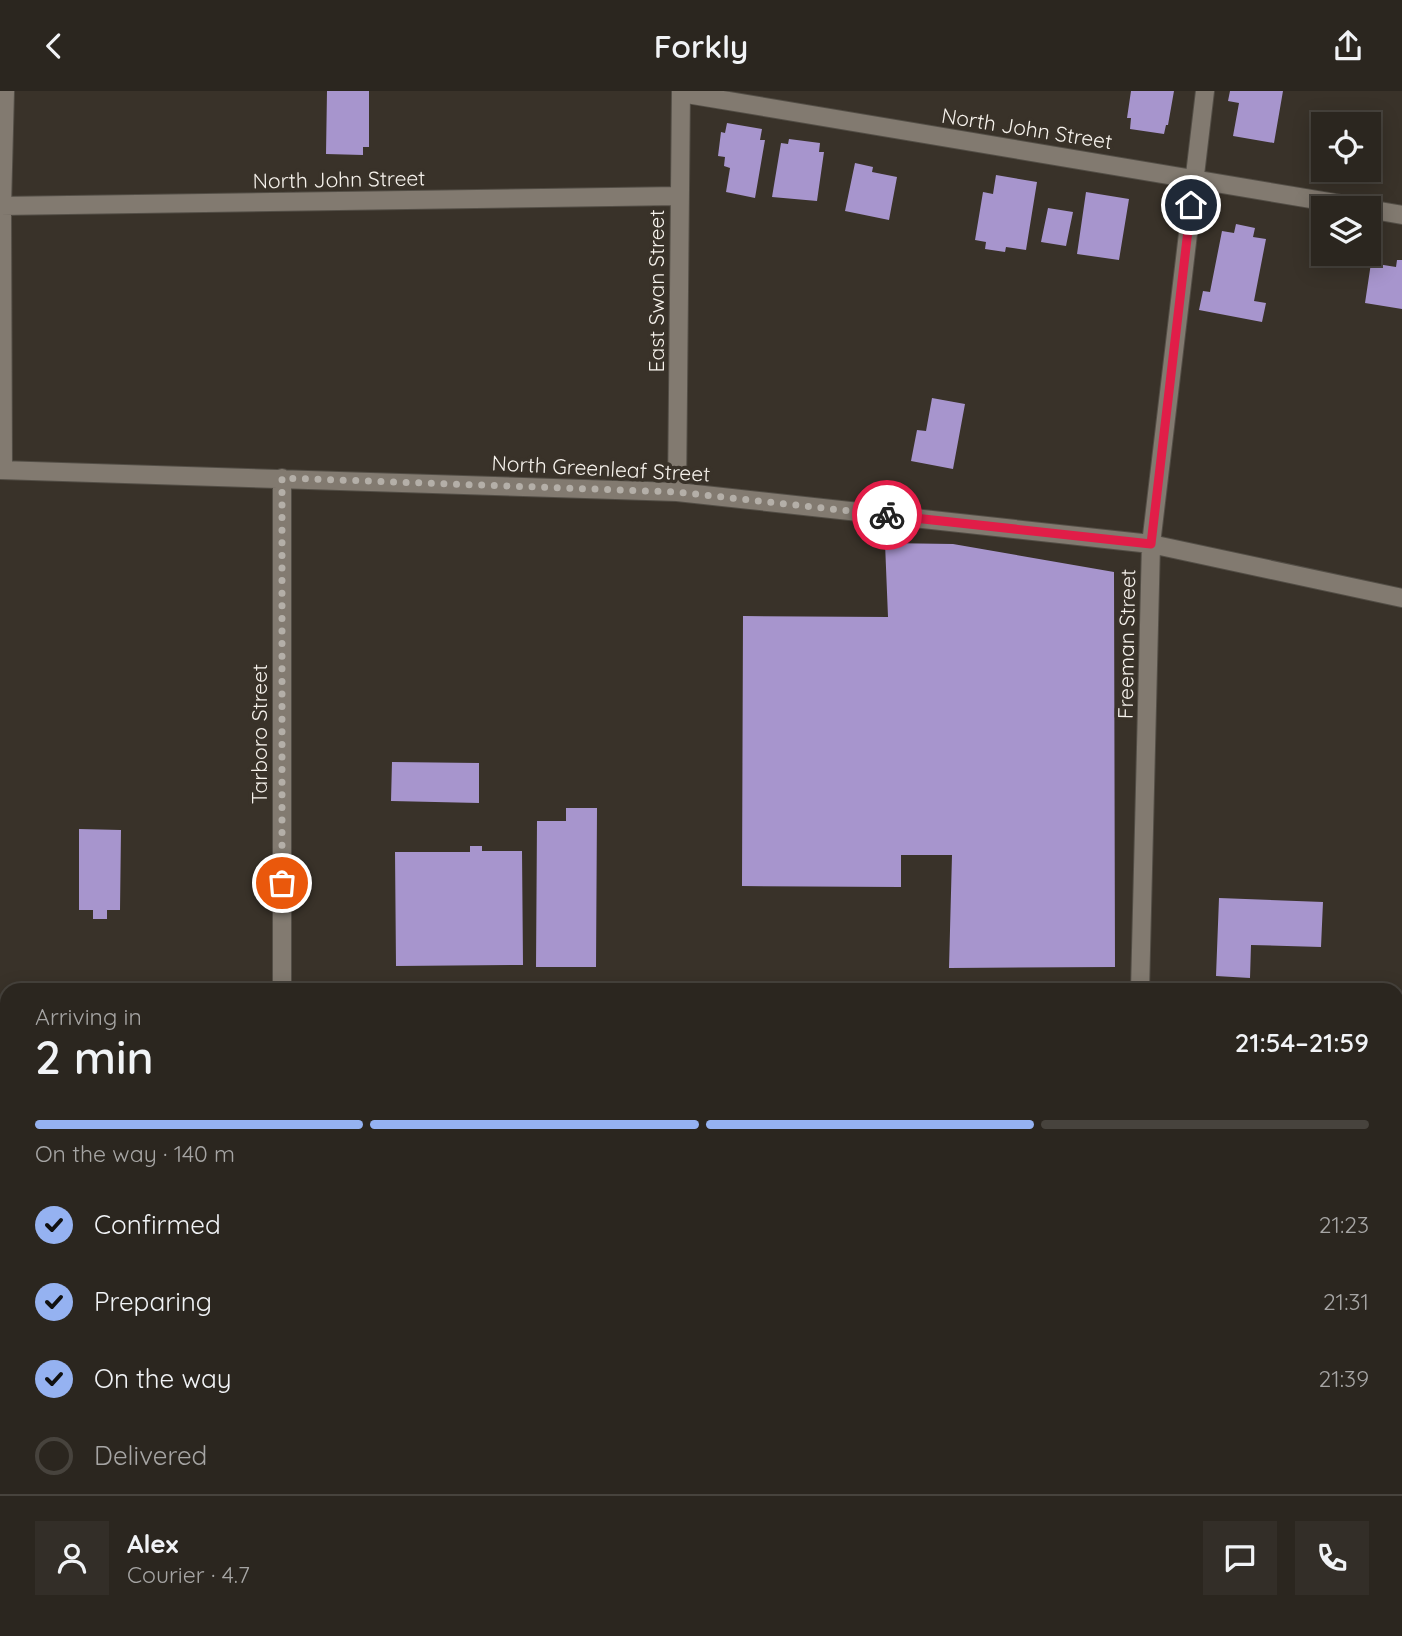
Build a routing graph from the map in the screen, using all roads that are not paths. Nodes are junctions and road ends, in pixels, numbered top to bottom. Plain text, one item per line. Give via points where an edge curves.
1 (5, 91) edge
2 (1205, 91) edge
3 (681, 92) edge
4 (1195, 179) junction
5 (679, 196) junction
6 (1311, 199) edge
7 (1, 206) edge
8 (1381, 211) edge
9 (1402, 215) edge
10 (1, 470) edge
11 (282, 478) junction
12 (677, 492) junction
13 (1151, 544) junction
14 (1402, 598) edge
15 (282, 983) edge
16 (1140, 983) edge

1 - 7 street
2 - 4 street, Freeman Street
3 - 4 street, North John Street
3 - 5 street, East Swan Street
4 - 6 street, North John Street
4 - 13 street, Freeman Street
5 - 7 street, North John Street
5 - 12 street, East Swan Street
7 - 10 street
8 - 9 street, North John Street
10 - 11 street, North Greenleaf Street
11 - 12 street, North Greenleaf Street
11 - 15 street, Tarboro Street
12 - 13 street, North Greenleaf Street
13 - 14 street, North Greenleaf Street
13 - 16 street, Freeman Street

